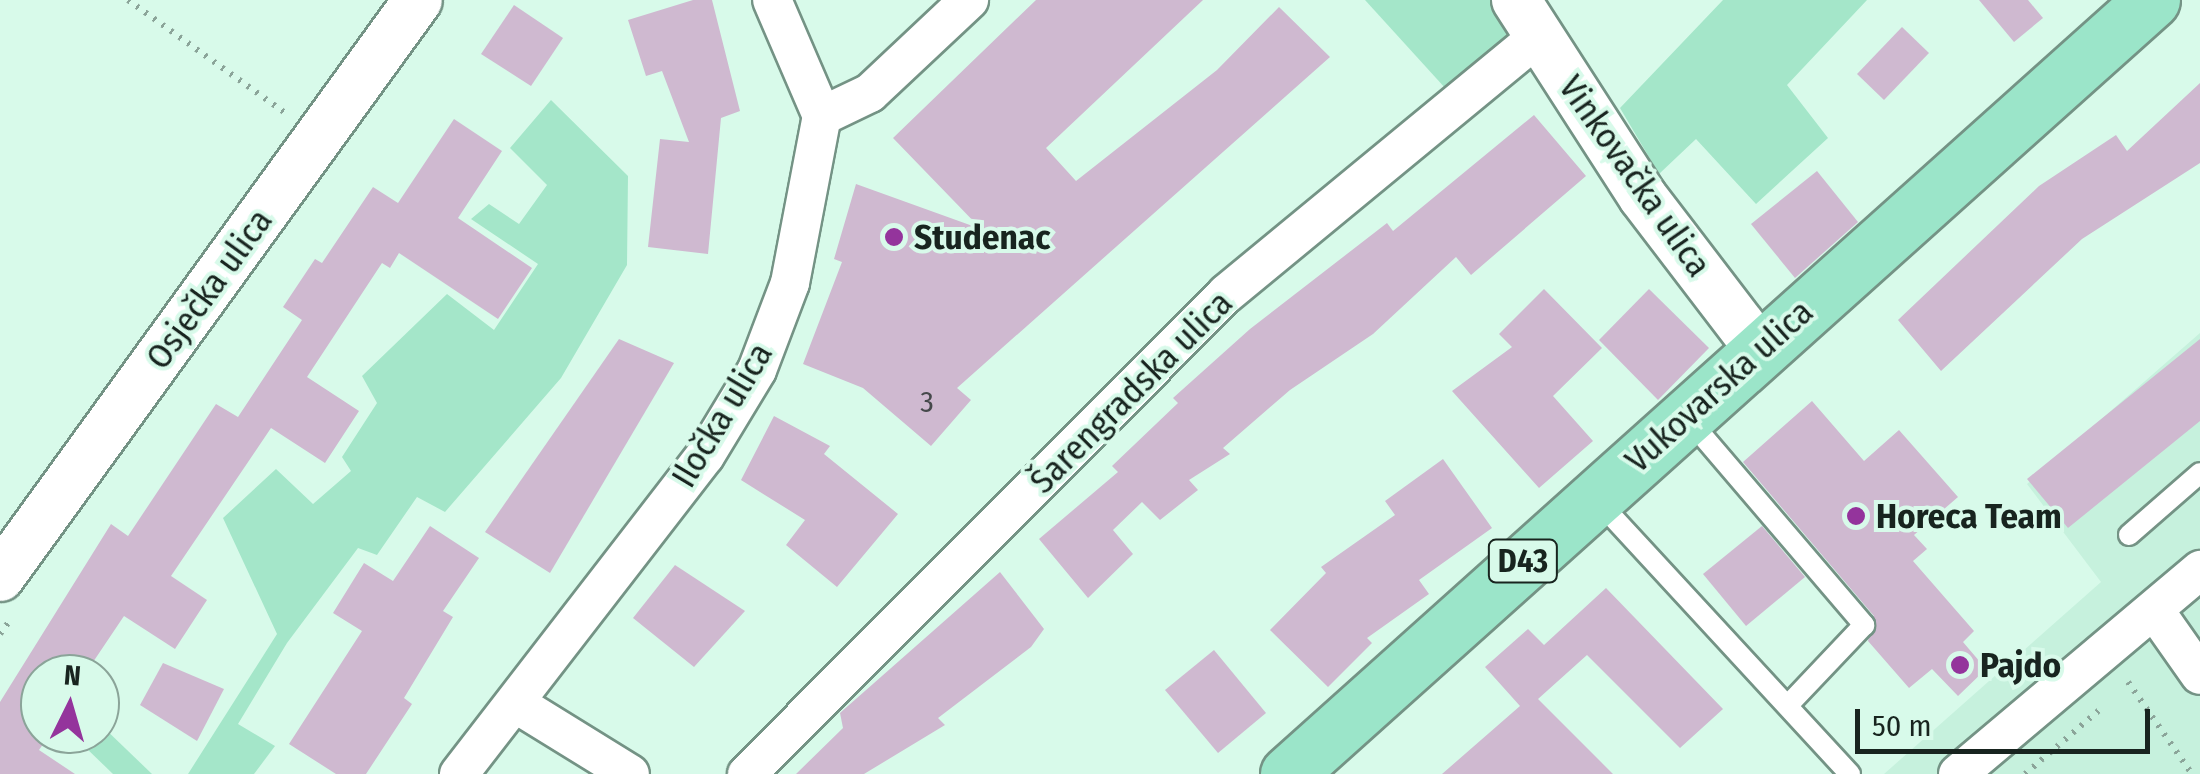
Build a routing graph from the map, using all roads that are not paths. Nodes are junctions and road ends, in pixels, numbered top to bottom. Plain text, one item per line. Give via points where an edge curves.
1 (418, 0) edge
2 (772, 0) edge
3 (969, 0) edge
4 (2152, 0) edge
5 (1527, 18) edge
6 (822, 116) junction
7 (1760, 350) junction
8 (1684, 414) junction
9 (2200, 473) edge
10 (1594, 496) junction
11 (2130, 535) dead end
12 (2200, 570) edge
13 (0, 577) edge
14 (2155, 611) junction
15 (2200, 675) edge
16 (516, 704) junction
17 (1788, 704) junction
18 (459, 774) edge
19 (630, 774) edge
20 (747, 774) edge
21 (1288, 774) edge
22 (1850, 774) edge
23 (1958, 774) edge

1 - 13 street, Osječka ulica
2 - 6 street
3 - 6 street via 870,93
4 - 7 main road, Vukovarska ulica / D43
5 - 7 street, Vinkovačka ulica via 1643,197
5 - 20 street, Šarengradska ulica via 1226,294
6 - 16 street, Iločka ulica via 790,283 757,370 705,456
7 - 8 main road, Vukovarska ulica / D43
8 - 10 main road, Vukovarska ulica / D43
8 - 17 lane via 1864,624
9 - 11 lane
10 - 17 lane
10 - 21 main road, Vukovarska ulica / D43
12 - 14 street
14 - 15 street
14 - 23 street
16 - 18 street, Iločka ulica
16 - 19 street
17 - 22 lane

